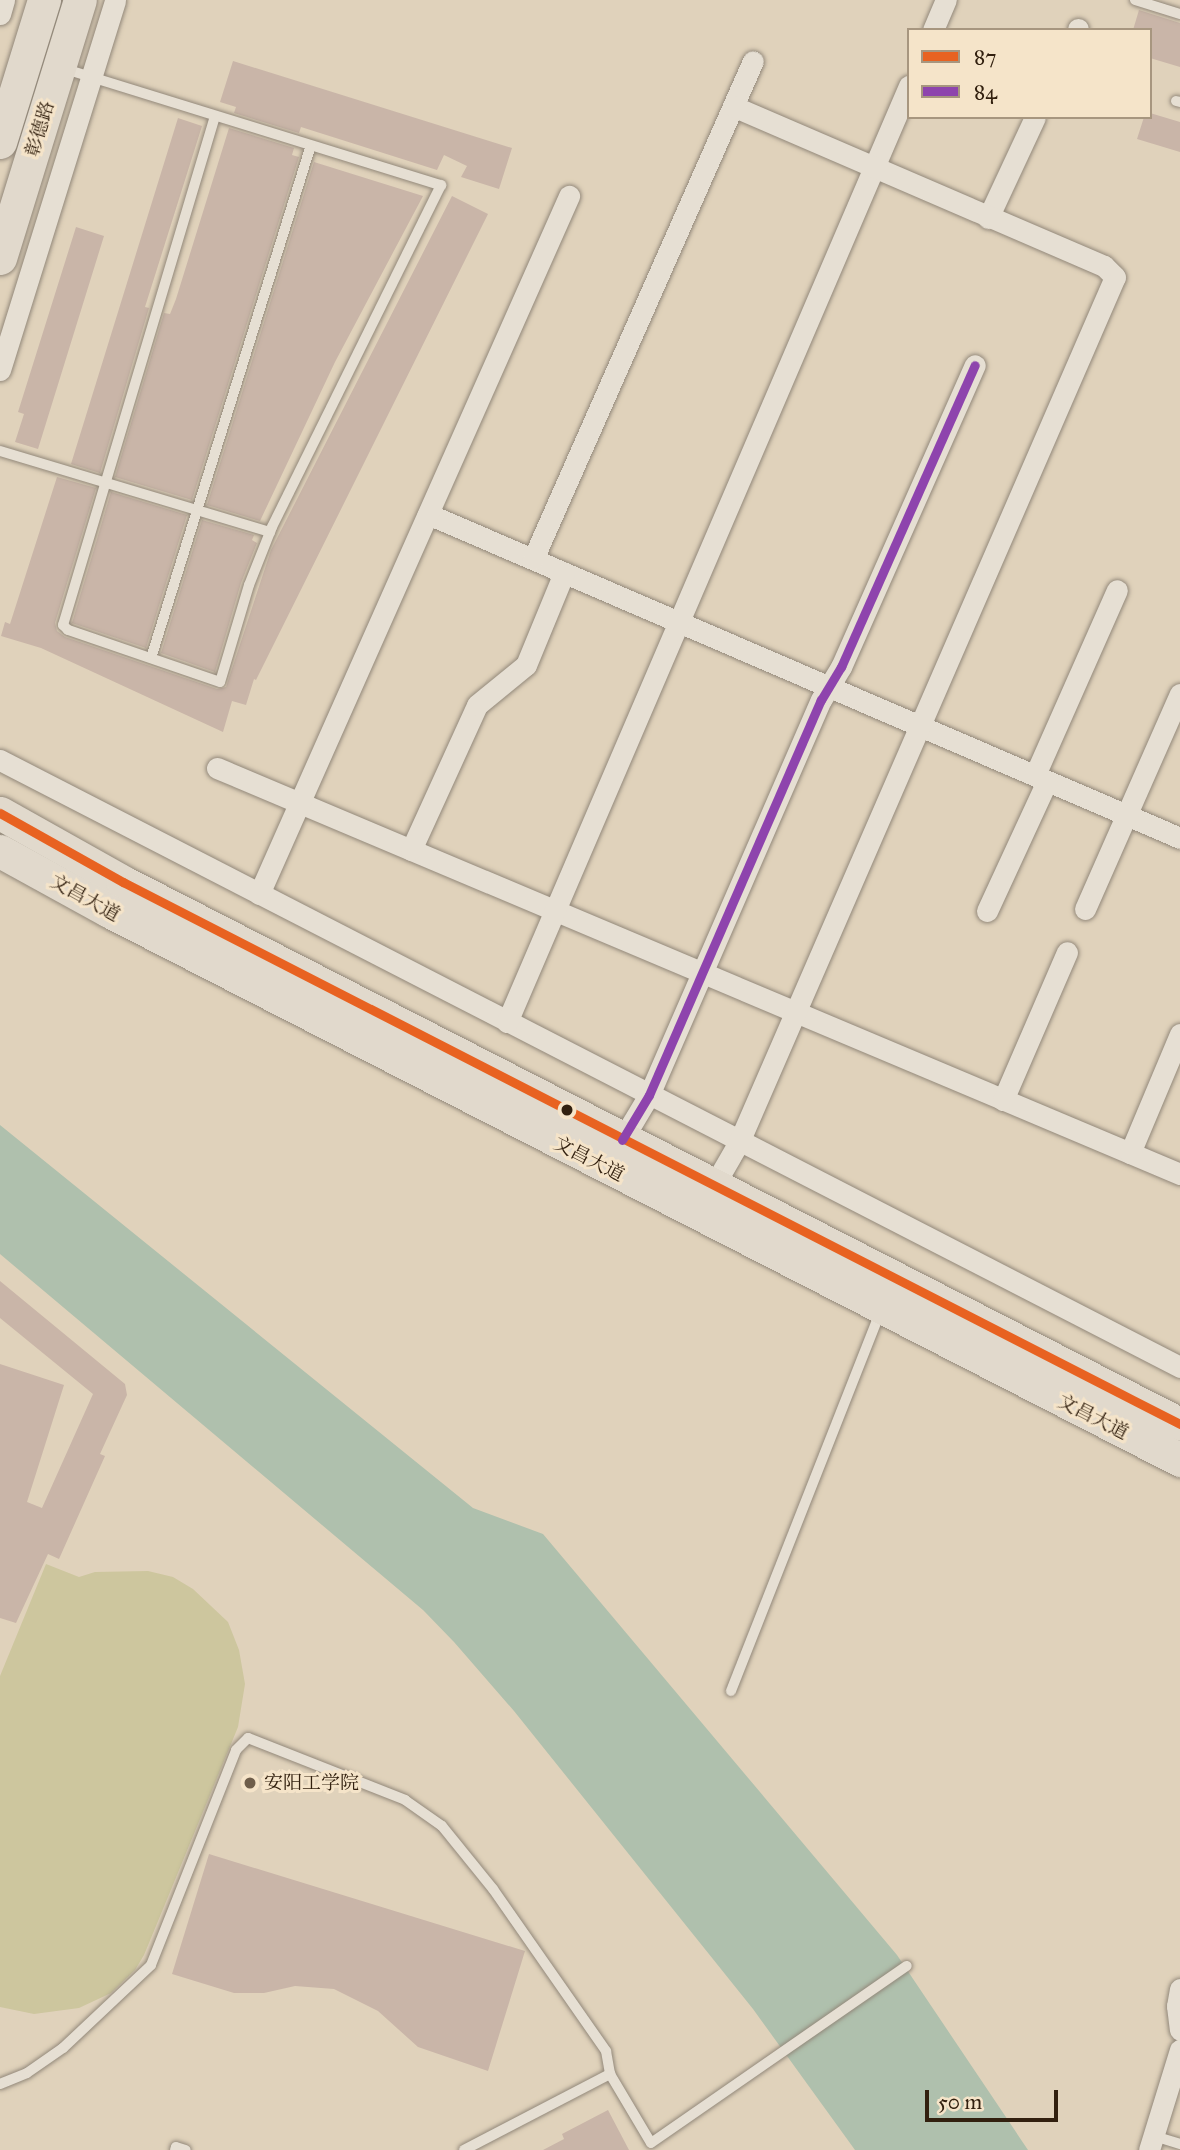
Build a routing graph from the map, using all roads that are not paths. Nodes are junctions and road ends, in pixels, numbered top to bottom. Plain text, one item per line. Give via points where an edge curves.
1 (5, 0) edge
2 (44, 0) edge
3 (80, 0) edge
4 (115, 0) edge
5 (946, 0) edge
6 (1135, 0) edge
7 (0, 14) edge
8 (1180, 14) edge
9 (934, 28) edge
10 (753, 61) dead end
11 (59, 67) junction
12 (90, 77) junction
13 (907, 91) edge
14 (733, 106) junction
15 (215, 116) junction
16 (1034, 119) edge
17 (0, 142) edge
18 (311, 145) junction
19 (873, 169) junction
20 (569, 196) dead end
21 (988, 218) junction
22 (0, 258) edge
23 (975, 365) dead end
24 (0, 370) edge
25 (0, 451) edge
26 (105, 483) junction
27 (197, 510) junction
28 (428, 514) junction
29 (270, 532) junction
30 (533, 559) junction
31 (565, 573) junction
32 (1117, 590) dead end
33 (678, 622) junction
34 (151, 659) junction
35 (829, 687) junction
36 (1180, 694) edge
37 (920, 726) junction
38 (0, 760) edge
39 (217, 768) dead end
40 (1041, 778) junction
41 (299, 803) junction
42 (0, 813) edge
43 (1127, 815) junction
44 (1180, 838) edge
45 (411, 850) junction
46 (1, 852) edge
47 (259, 894) junction
48 (1085, 909) dead end
49 (554, 911) junction
50 (987, 911) dead end
51 (1067, 952) dead end
52 (702, 973) junction
53 (796, 1013) junction
54 (507, 1022) junction
55 (1180, 1034) edge
56 (649, 1095) junction
57 (1003, 1100) junction
58 (622, 1140) junction
59 (739, 1142) junction
60 (1129, 1153) junction
61 (1180, 1174) edge
62 (713, 1187) junction
63 (881, 1310) junction
64 (1180, 1367) edge
65 (1180, 1424) edge
66 (1180, 1461) edge
67 (731, 1691) dead end
68 (903, 1968) dead end
69 (1180, 1989) edge
70 (1179, 2023) edge
71 (1180, 2050) edge
72 (610, 2074) junction
73 (0, 2084) edge
74 (1152, 2143) edge
75 (1180, 2144) edge
76 (175, 2150) edge
77 (186, 2150) edge
78 (464, 2150) edge

1 - 7 street
2 - 17 main road, 彰德路
3 - 11 main road, 彰德路
4 - 12 street
5 - 9 street
6 - 8 lane
10 - 14 street
11 - 12 lane
11 - 22 main road, 彰德路
12 - 15 lane
12 - 24 street
13 - 19 street
14 - 19 street
14 - 30 street
15 - 18 lane
15 - 26 lane
16 - 21 street
18 - 27 lane
18 - 29 lane via 442,185
19 - 21 street
19 - 33 street
20 - 28 street
21 - 37 street via 1104,266 1115,276
23 - 35 street
25 - 26 lane
26 - 27 lane
26 - 34 lane via 63,625
27 - 29 lane
27 - 34 lane
28 - 30 street
28 - 41 street
29 - 34 lane via 220,682
30 - 31 street
31 - 33 street
31 - 45 street via 526,665 477,705
32 - 40 street
33 - 35 street
33 - 49 street
35 - 37 street
35 - 52 street
36 - 43 street
37 - 40 street
37 - 53 street
38 - 47 street
39 - 41 street
40 - 43 street
40 - 50 street
41 - 45 street
41 - 47 street
42 - 58 main road, 文昌大道 via 123,883
43 - 44 street
43 - 48 street
45 - 49 street
46 - 63 main road, 文昌大道
47 - 54 street
49 - 52 street
49 - 54 street
51 - 57 street
52 - 53 street
52 - 56 street
53 - 57 street
53 - 59 street
54 - 56 street
55 - 60 street
56 - 58 street
56 - 59 street
57 - 60 street
58 - 62 main road, 文昌大道
59 - 62 street
59 - 64 street
60 - 61 street
62 - 65 main road, 文昌大道
63 - 66 main road, 文昌大道
63 - 67 lane
68 - 72 lane via 651,2143
69 - 70 street
71 - 74 street
72 - 73 lane via 606,2051 493,1889 443,1826 405,1800 248,1738 236,1750 151,1965 64,2048 27,2073
72 - 78 lane
74 - 75 lane
76 - 77 lane

